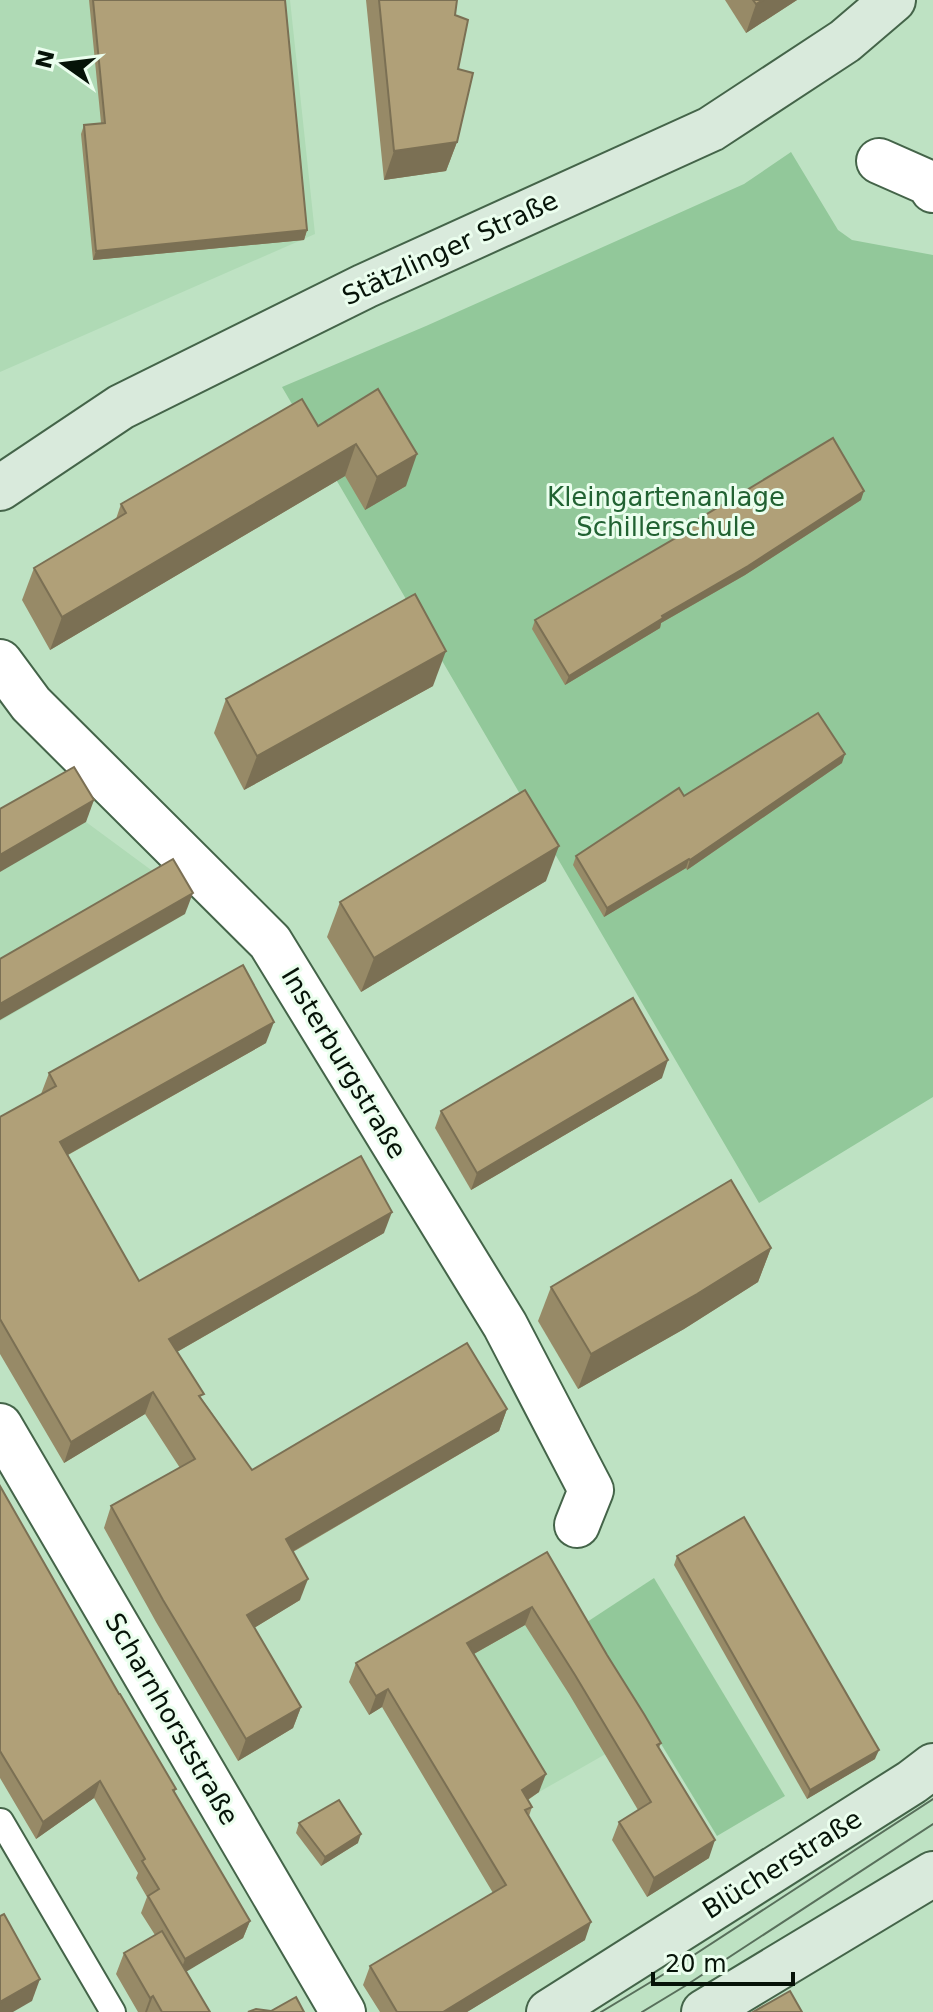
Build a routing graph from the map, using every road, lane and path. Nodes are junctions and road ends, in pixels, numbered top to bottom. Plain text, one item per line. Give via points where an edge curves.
1 (893, 0) edge
2 (879, 161) dead end
3 (933, 190) edge
4 (0, 488) edge
5 (0, 662) edge
6 (0, 1426) edge
7 (577, 1525) dead end
8 (933, 1766) edge
9 (1, 1821) edge
10 (933, 1874) edge
11 (113, 2012) edge
12 (343, 2012) edge
13 (549, 2012) edge
14 (704, 2012) edge

1 - 4 street, Stätzlinger Straße via 845,41 711,129 365,286 121,407
2 - 3 street via 929,183
5 - 7 street, Insterburgstraße via 31,704 270,942 505,1325 591,1490
6 - 12 street, Scharnhorststraße
8 - 13 street, Blücherstraße
9 - 11 lane
10 - 14 street

